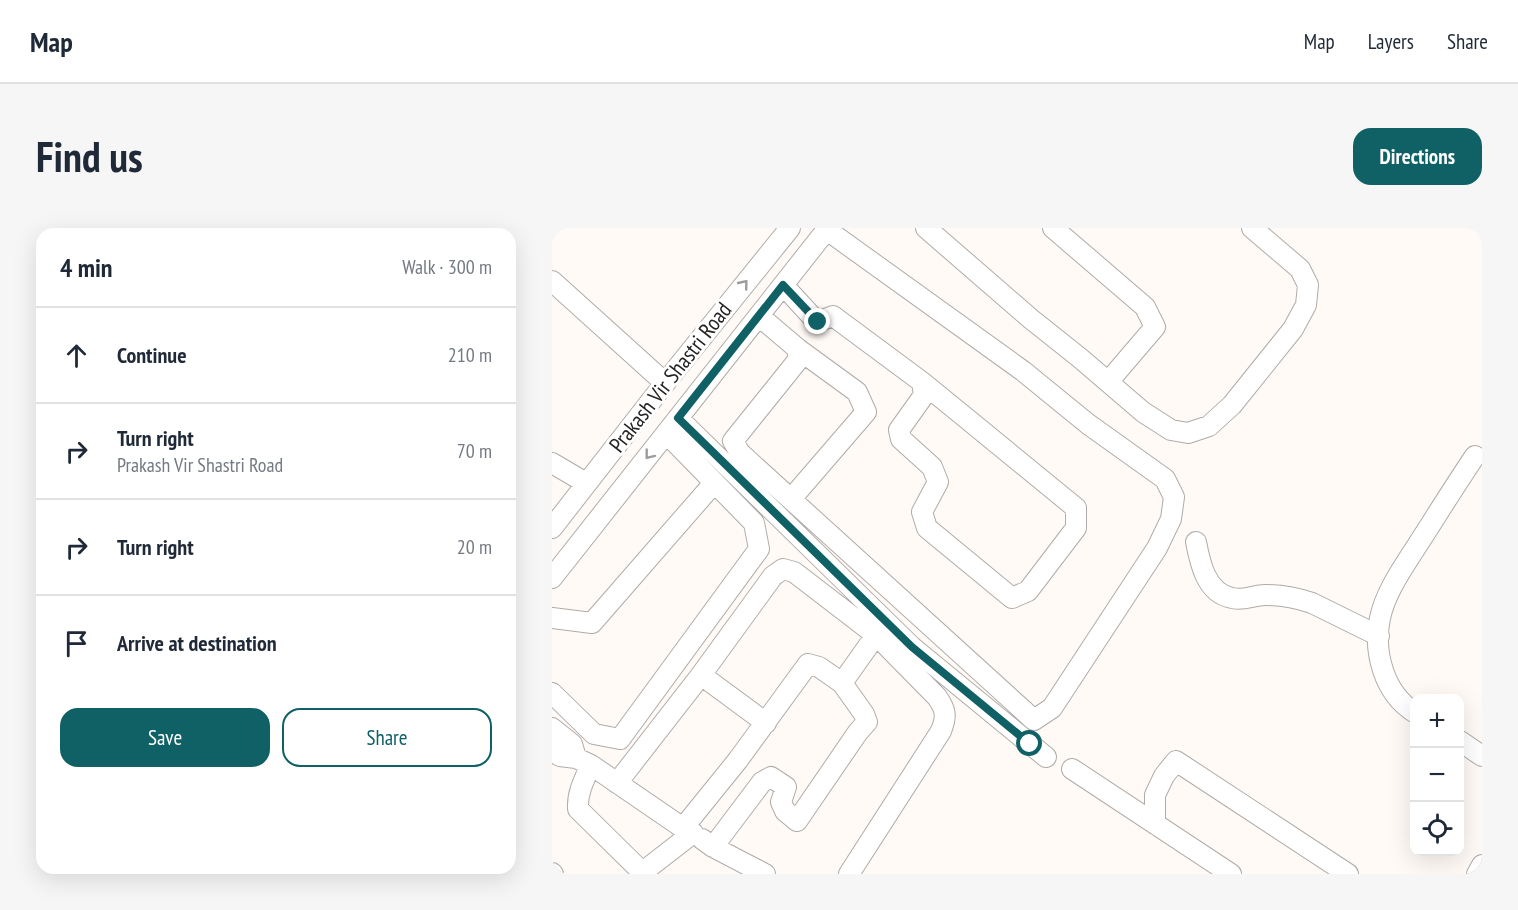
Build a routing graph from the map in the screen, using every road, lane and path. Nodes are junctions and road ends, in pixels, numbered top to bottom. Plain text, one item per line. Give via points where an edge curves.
1 (790, 228) edge
2 (926, 228) edge
3 (1053, 228) edge
4 (1252, 228) edge
5 (828, 229) edge
6 (552, 281) edge
7 (783, 285) junction
8 (759, 316) junction
9 (798, 348) junction
10 (665, 382) junction
11 (922, 382) junction
12 (1108, 382) junction
13 (673, 426) junction
14 (1474, 456) dead end
15 (552, 463) edge
16 (586, 483) junction
17 (714, 483) junction
18 (791, 499) junction
19 (552, 528) edge
20 (1196, 542) dead end
21 (552, 578) edge
22 (552, 618) edge
23 (876, 635) junction
24 (1379, 636) junction
25 (701, 675) junction
26 (842, 683) junction
27 (552, 693) edge
28 (1410, 708) edge
29 (766, 723) junction
30 (552, 728) edge
31 (1464, 744) edge
32 (552, 751) edge
33 (1482, 756) edge
34 (1046, 757) dead end
35 (583, 761) junction
36 (1072, 769) dead end
37 (617, 783) junction
38 (1155, 824) junction
39 (688, 831) junction
40 (713, 847) junction
41 (1482, 866) edge
42 (765, 874) edge
43 (849, 874) edge
44 (1231, 874) edge
45 (1348, 874) edge
46 (1477, 874) edge

10 -> 1 street, Prakash Vir Shastri Road
2 - 12 street
3 - 12 street via 1145,306 1155,327
4 - 12 street via 1300,269 1308,285 1306,305 1293,329 1233,405 1209,426 1188,433 1171,430
5 - 7 street, Prakash Vir Shastri Road
5 - 18 street via 1165,479 1174,496 1171,519 1157,548 1052,708 1034,720
6 - 10 street
7 - 8 street, Prakash Vir Shastri Road
7 - 11 street via 818,322 833,316
8 - 9 street
8 - 13 street, Prakash Vir Shastri Road
9 - 18 street via 798,360 733,441 740,453
9 - 18 street via 857,392 866,411
10 - 16 street, Prakash Vir Shastri Road
11 - 11 street via 924,395 899,430 902,439 932,467 938,482 922,512 927,528 1012,598 1028,591 1076,528 1076,508
13 - 17 street
13 -> 21 street, Prakash Vir Shastri Road
13 - 34 street via 912,647
14 - 24 street via 1399,574 1380,619
15 - 16 street
16 - 19 street, Prakash Vir Shastri Road
17 - 22 street via 592,623
17 - 27 street via 754,523 759,549 620,739 594,735
20 - 24 street via 1204,573 1221,593 1231,598 1264,595 1300,599
23 - 25 street via 794,572 783,569 773,576
23 - 26 street
23 - 43 street via 937,697 945,707 945,721
24 - 28 street via 1384,674 1394,693
25 - 29 street
25 - 37 street
26 - 29 street via 808,664
26 - 40 street via 867,722 797,821 781,802 786,787 771,777 762,782
29 - 39 street
30 - 35 street via 572,744
31 - 33 street
32 - 35 street
35 - 37 street
35 - 39 street via 578,809 641,871
36 - 38 street
37 - 39 street
38 - 44 street
38 - 45 street via 1155,795 1176,761
39 - 40 street
40 - 42 street
41 - 46 street

